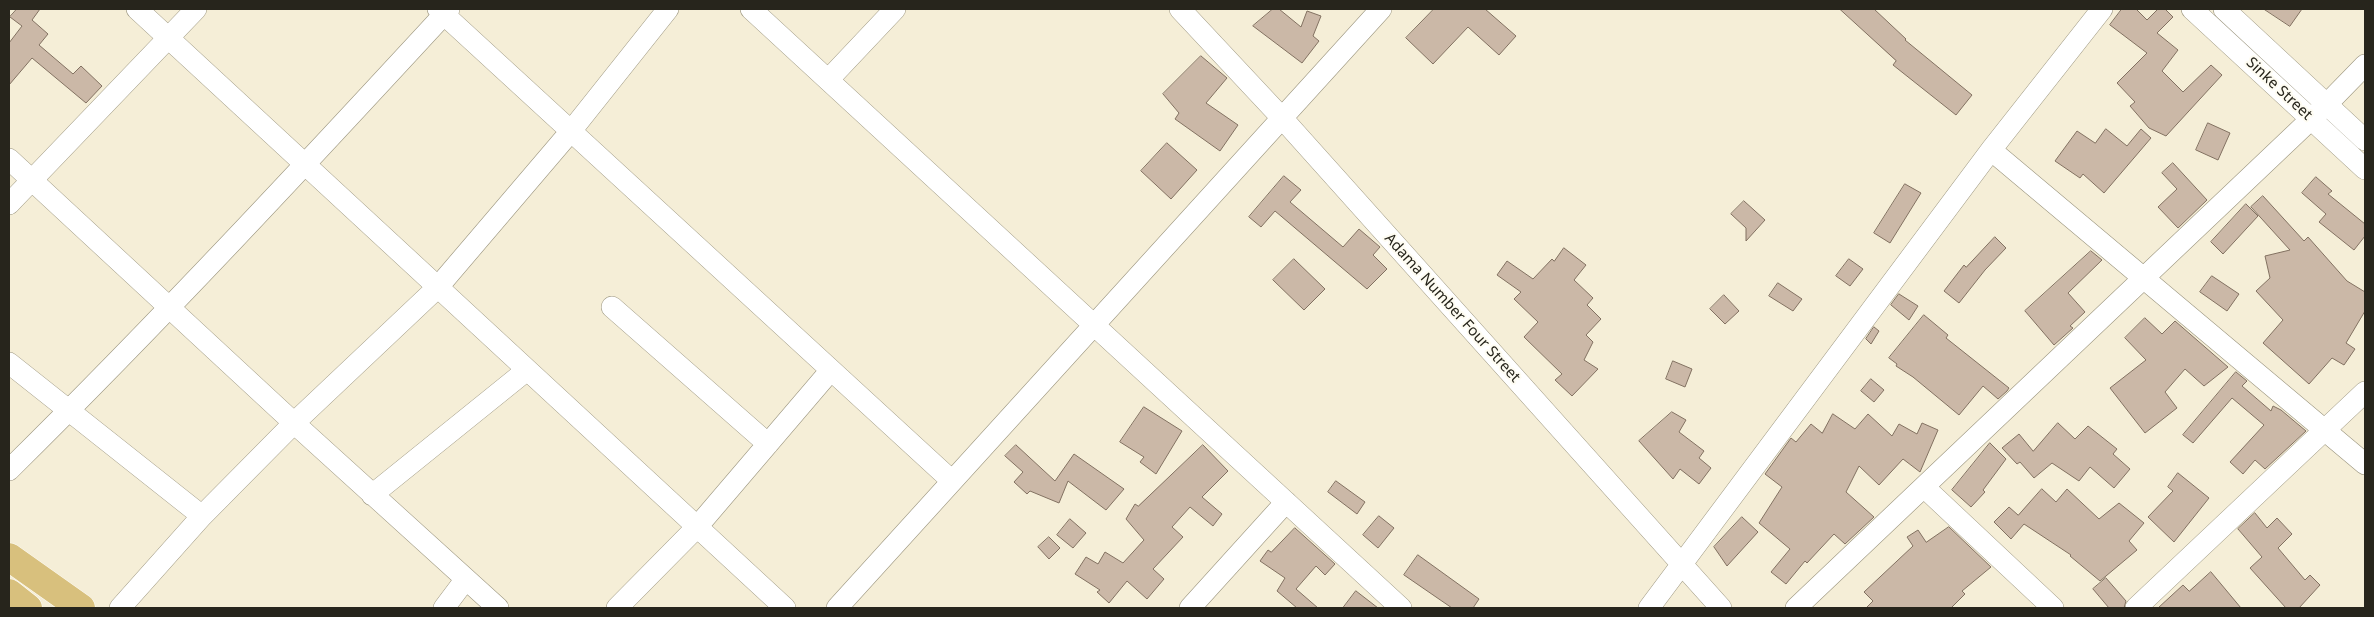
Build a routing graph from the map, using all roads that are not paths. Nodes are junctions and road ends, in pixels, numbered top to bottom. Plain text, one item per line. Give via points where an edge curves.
1 (137, 9) edge
2 (196, 9) edge
3 (668, 9) edge
4 (751, 9) edge
5 (894, 9) edge
6 (1180, 9) edge
7 (1381, 9) edge
8 (2102, 9) edge
9 (2192, 9) edge
10 (2224, 9) edge
11 (444, 11) edge
12 (168, 38) junction
13 (2365, 65) edge
14 (828, 80) junction
15 (2327, 104) junction
16 (1282, 118) junction
17 (2311, 119) junction
18 (571, 131) junction
19 (2365, 140) edge
20 (1991, 150) junction
21 (9, 159) edge
22 (306, 164) junction
23 (2365, 169) edge
24 (32, 180) junction
25 (9, 204) edge
26 (2144, 278) junction
27 (438, 287) junction
28 (170, 306) junction
29 (612, 307) dead end
30 (1094, 325) junction
31 (9, 363) edge
32 (527, 370) junction
33 (831, 370) junction
34 (2365, 392) edge
35 (68, 412) junction
36 (294, 423) junction
37 (2326, 430) junction
38 (768, 444) junction
39 (2365, 464) edge
40 (9, 470) edge
41 (952, 482) junction
42 (1924, 487) junction
43 (372, 494) junction
44 (1286, 502) junction
45 (202, 516) junction
46 (697, 527) junction
47 (9, 556) edge
48 (1681, 564) junction
49 (465, 580) junction
50 (9, 593) edge
51 (28, 608) edge
52 (81, 608) edge
53 (120, 608) edge
54 (444, 608) edge
55 (498, 608) edge
56 (616, 608) edge
57 (785, 608) edge
58 (837, 608) edge
59 (1190, 608) edge
60 (1401, 608) edge
61 (1649, 608) edge
62 (1721, 608) edge
63 (1796, 608) edge
64 (2054, 608) edge
65 (2136, 608) edge

1 - 12 street
2 - 12 street
3 - 18 street
4 - 14 street
5 - 14 street
6 - 16 street, Adama Number Four Street
7 - 16 street
8 - 20 street
9 - 17 street, Sinke Street
10 - 15 street, Sinke Street
11 - 18 street
11 - 22 street
12 - 22 street
12 - 24 street
13 - 15 street
14 - 30 street
15 - 17 street
15 - 19 street, Sinke Street
16 - 30 street
16 - 48 street, Adama Number Four Street
17 - 23 street, Sinke Street
17 - 26 street
18 - 27 street
18 - 33 street
20 - 26 street
20 - 48 street
21 - 24 street
22 - 27 street
22 - 28 street
24 - 25 street
24 - 28 street
26 - 37 street
26 - 42 street
27 - 32 street
27 - 36 street
28 - 35 street
28 - 36 street
29 - 38 street
30 - 41 street
30 - 44 street
31 - 35 street
32 - 43 street
32 - 46 street
33 - 38 street
33 - 41 street
34 - 37 street
35 - 40 street
35 - 45 street
36 - 43 street
36 - 45 street
37 - 39 street
37 - 65 street
38 - 46 street
41 - 58 street
42 - 63 street
42 - 64 street
43 - 49 street
44 - 59 street
44 - 60 street
45 - 53 street
46 - 56 street
46 - 57 street
47 - 52 main road
48 - 61 street
48 - 62 street, Adama Number Four Street
49 - 54 street
49 - 55 street
50 - 51 main road

